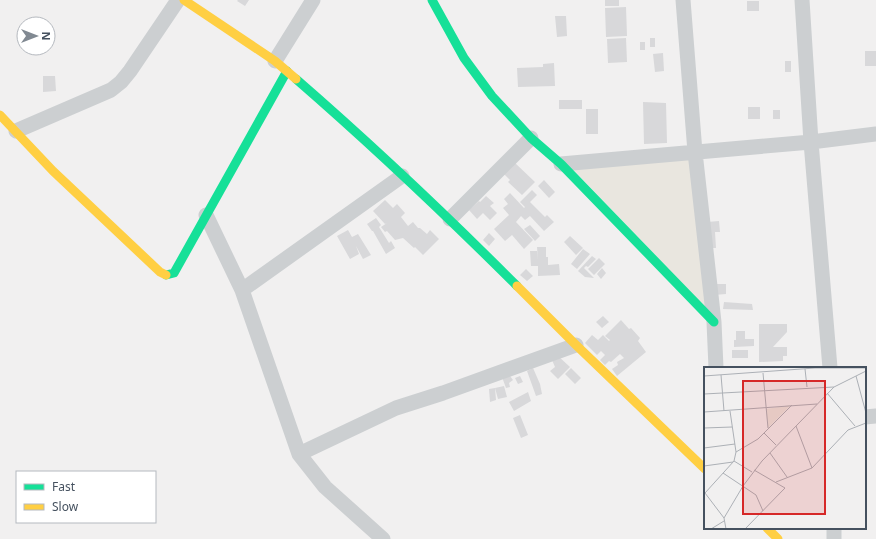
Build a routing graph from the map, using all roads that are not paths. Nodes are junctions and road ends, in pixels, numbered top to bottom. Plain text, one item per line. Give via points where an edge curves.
1 (178, 0) edge
2 (184, 0) edge
3 (313, 0) edge
4 (432, 0) edge
5 (683, 0) edge
6 (802, 0) edge
7 (275, 61) junction
8 (287, 71) junction
9 (0, 115) edge
10 (16, 132) junction
11 (876, 134) edge
12 (531, 138) junction
13 (811, 142) junction
14 (695, 152) junction
15 (561, 164) junction
16 (402, 176) junction
17 (206, 215) junction
18 (450, 219) junction
19 (242, 290) junction
20 (714, 322) junction
21 (576, 345) junction
22 (716, 367) edge
23 (830, 367) edge
24 (876, 416) edge
25 (866, 417) edge
26 (299, 454) junction
27 (704, 468) edge
28 (768, 529) edge
29 (383, 539) edge
30 (778, 539) edge

1 - 10 street via 121,82 111,90
2 - 7 street
3 - 7 street
4 - 12 street via 464,58 492,96
5 - 14 street
6 - 13 street
7 - 8 street
8 - 16 street
8 - 17 street
9 - 10 street
10 - 17 street via 160,272 167,275 174,273
11 - 13 street
12 - 15 street
12 - 18 street
13 - 14 street
13 - 23 street
14 - 15 street
14 - 20 street
15 - 20 street
16 - 18 street
16 - 19 street
17 - 19 street
18 - 21 street
19 - 26 street
20 - 22 street
21 - 26 street via 396,408
21 - 27 street
24 - 25 street
26 - 29 street via 325,487
28 - 30 street

